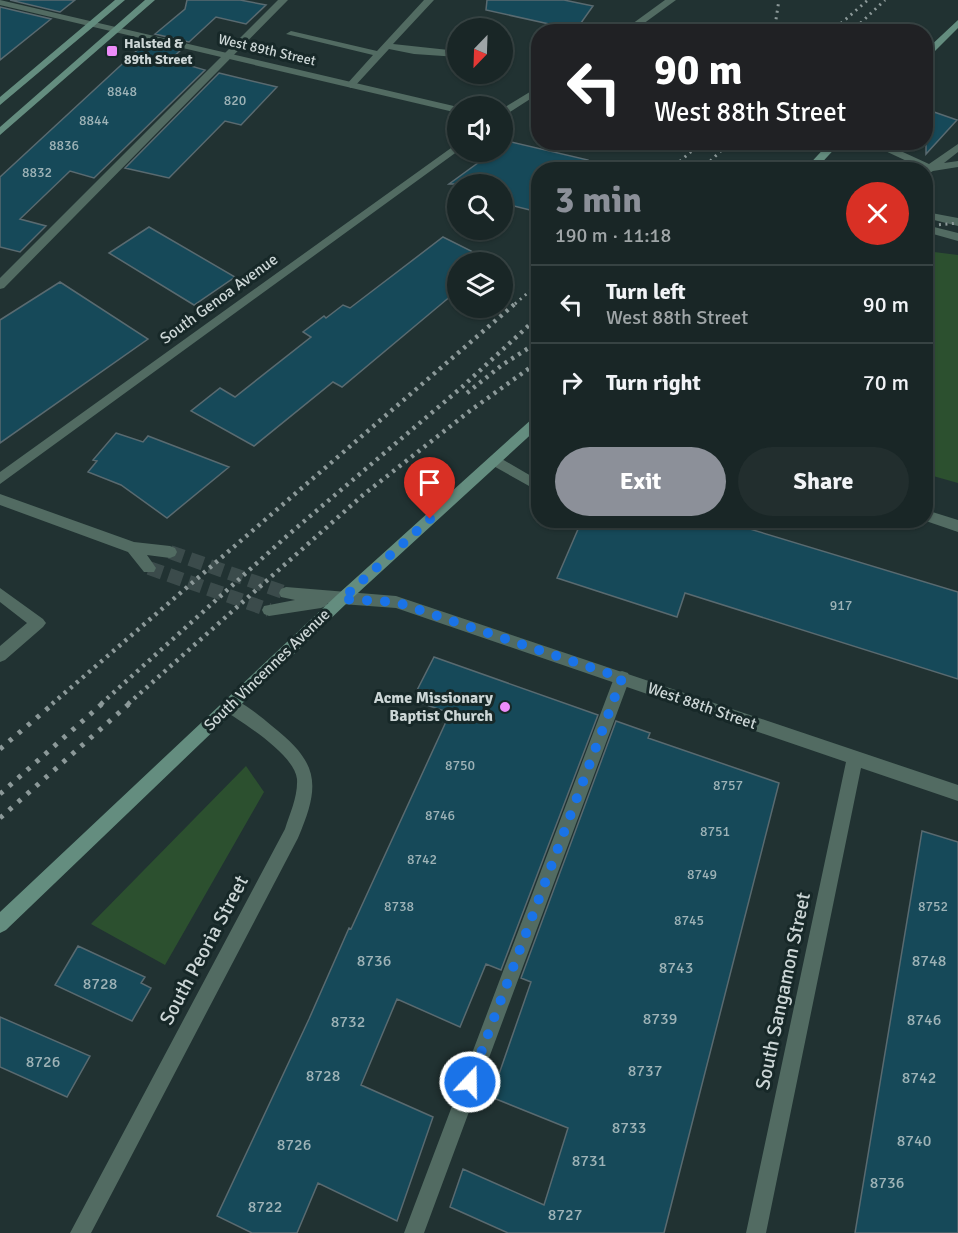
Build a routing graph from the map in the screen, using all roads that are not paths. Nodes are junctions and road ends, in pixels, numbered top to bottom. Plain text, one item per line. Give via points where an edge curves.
1 (120, 0) edge
2 (150, 0) edge
3 (283, 0) edge
4 (429, 0) edge
5 (671, 0) edge
6 (0, 2) edge
7 (958, 23) edge
8 (92, 24) junction
9 (639, 24) edge
10 (116, 30) junction
11 (291, 34) dead end
12 (387, 46) junction
13 (933, 48) edge
14 (379, 54) junction
15 (447, 54) edge
16 (227, 56) junction
17 (351, 85) junction
18 (531, 95) edge
19 (0, 102) edge
20 (447, 107) edge
21 (513, 107) edge
22 (0, 132) edge
23 (958, 147) edge
24 (828, 150) edge
25 (887, 150) edge
26 (447, 154) edge
27 (817, 162) edge
28 (912, 162) edge
29 (958, 164) edge
30 (933, 166) edge
31 (933, 169) edge
32 (933, 216) edge
33 (958, 222) edge
34 (933, 231) edge
35 (958, 237) edge
36 (0, 285) edge
37 (531, 427) edge
38 (495, 460) junction
39 (0, 479) edge
40 (531, 482) edge
41 (0, 499) edge
42 (933, 518) edge
43 (958, 526) edge
44 (133, 548) junction
45 (170, 552) tunnel mouth
46 (149, 568) tunnel mouth
47 (286, 593) tunnel mouth
48 (0, 594) edge
49 (342, 599) junction
50 (269, 610) tunnel mouth
51 (0, 655) edge
52 (622, 678) junction
53 (231, 705) junction
54 (855, 758) junction
55 (958, 793) edge
56 (0, 924) edge
57 (80, 1233) edge
58 (414, 1233) edge
59 (756, 1233) edge

1 - 8 main road
2 - 10 main road
3 - 16 street
4 - 12 street
5 - 9 street
6 - 8 street, West 89th Street
7 - 13 main road
8 - 10 street, West 89th Street
8 - 19 main road
10 - 16 street, West 89th Street
10 - 22 main road
11 - 14 street
12 - 14 street
12 - 15 street
14 - 17 street
16 - 17 street, West 89th Street
16 - 36 street
17 - 20 street, West 89th Street
18 - 21 street
23 - 30 street
24 - 27 main road
25 - 28 street
26 - 39 street, South Genoa Avenue
29 - 31 street
32 - 33 street
34 - 35 street
37 - 38 main road, South Vincennes Avenue
38 - 40 street
38 - 49 main road, South Vincennes Avenue
41 - 44 street
42 - 43 street
44 - 45 street
44 - 46 street
47 - 49 street, West 88th Street
48 - 51 street via 38,623
49 - 50 street, West 88th Street
49 - 52 street, West 88th Street via 396,602
49 - 53 main road, South Vincennes Avenue
52 - 54 street, West 88th Street
52 - 58 street
53 - 56 main road, South Vincennes Avenue
53 - 57 street, South Peoria Street via 299,761 305,777 302,806 292,832
54 - 55 street, West 88th Street
54 - 59 street, South Sangamon Street

